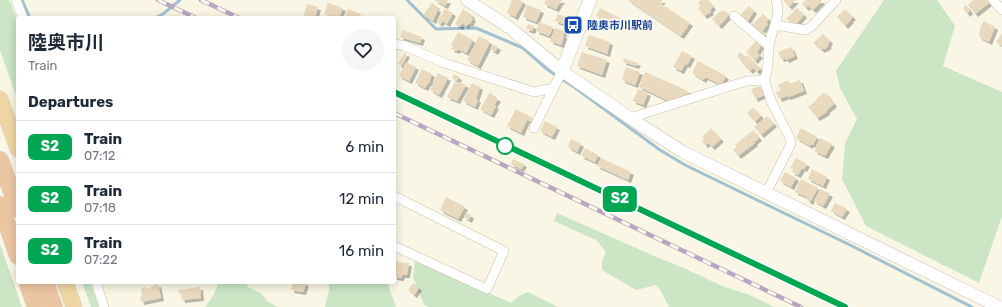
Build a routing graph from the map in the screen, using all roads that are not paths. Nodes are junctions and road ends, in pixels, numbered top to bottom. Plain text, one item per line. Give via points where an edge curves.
1 (16, 0) edge
2 (467, 0) edge
3 (590, 0) edge
4 (776, 0) edge
5 (836, 0) edge
6 (22, 16) edge
7 (734, 16) dead end
8 (775, 25) junction
9 (396, 44) edge
10 (769, 46) junction
11 (562, 71) junction
12 (764, 80) junction
13 (554, 88) junction
14 (0, 99) edge
15 (630, 118) junction
16 (534, 128) dead end
17 (16, 143) edge
18 (0, 160) edge
19 (766, 193) junction
20 (396, 197) edge
21 (16, 204) edge
22 (0, 205) edge
23 (396, 247) edge
24 (16, 250) edge
25 (28, 284) edge
26 (46, 284) edge
27 (66, 284) edge
28 (97, 284) edge
29 (36, 307) edge
30 (54, 307) edge
31 (74, 307) edge
32 (104, 307) edge
33 (999, 307) edge

1 - 6 street
2 - 11 street via 510,28
3 - 11 main road
4 - 8 street via 778,12
5 - 8 street via 806,30
7 - 10 street
8 - 10 street
9 - 13 street via 534,92
10 - 12 street via 768,71
11 - 13 street
11 - 15 street
12 - 15 street via 727,86
12 - 19 street via 791,144
13 - 16 street
14 - 17 highway
15 - 19 street via 683,152
18 - 21 highway
19 - 33 street
20 - 23 street via 504,251 487,289
22 - 24 highway
25 - 29 highway
26 - 30 highway
27 - 31 highway
28 - 32 street

